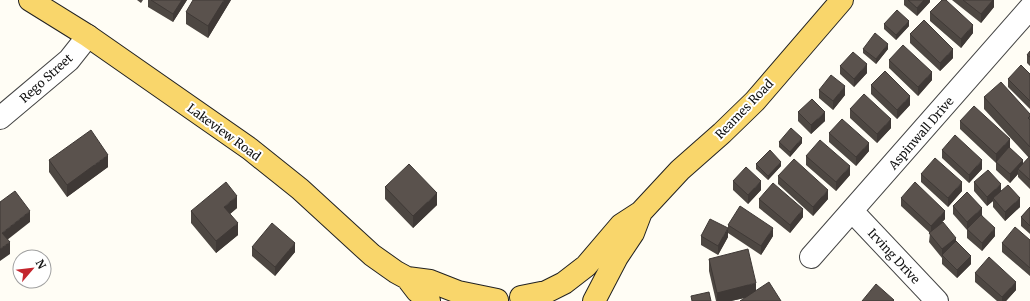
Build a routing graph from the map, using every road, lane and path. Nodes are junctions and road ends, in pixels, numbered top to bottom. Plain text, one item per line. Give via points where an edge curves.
1 (30, 0) edge
2 (842, 0) edge
3 (1030, 8) edge
4 (88, 36) junction
5 (0, 118) edge
6 (852, 211) junction
7 (641, 212) junction
8 (811, 257) dead end
9 (407, 278) junction
10 (530, 299) edge
11 (496, 300) edge
12 (429, 301) edge
13 (594, 301) edge
14 (937, 301) edge

1 - 4 main road, Lakeview Road
2 - 7 main road, Reames Road via 754,100 680,170
3 - 6 street, Aspinwall Drive
4 - 5 street, Rego Street via 69,60
4 - 9 main road, Lakeview Road via 250,149 300,188 372,255
6 - 8 street, Aspinwall Drive
6 - 14 street, Irving Drive
7 - 10 main road, Reames Road via 621,225 586,266 564,283
7 - 13 main road, Reames Road via 633,233
9 - 11 main road, Lakeview Road via 430,281 458,292
9 - 12 main road, Lakeview Road
10 - 11 main road, Lakeview Road

